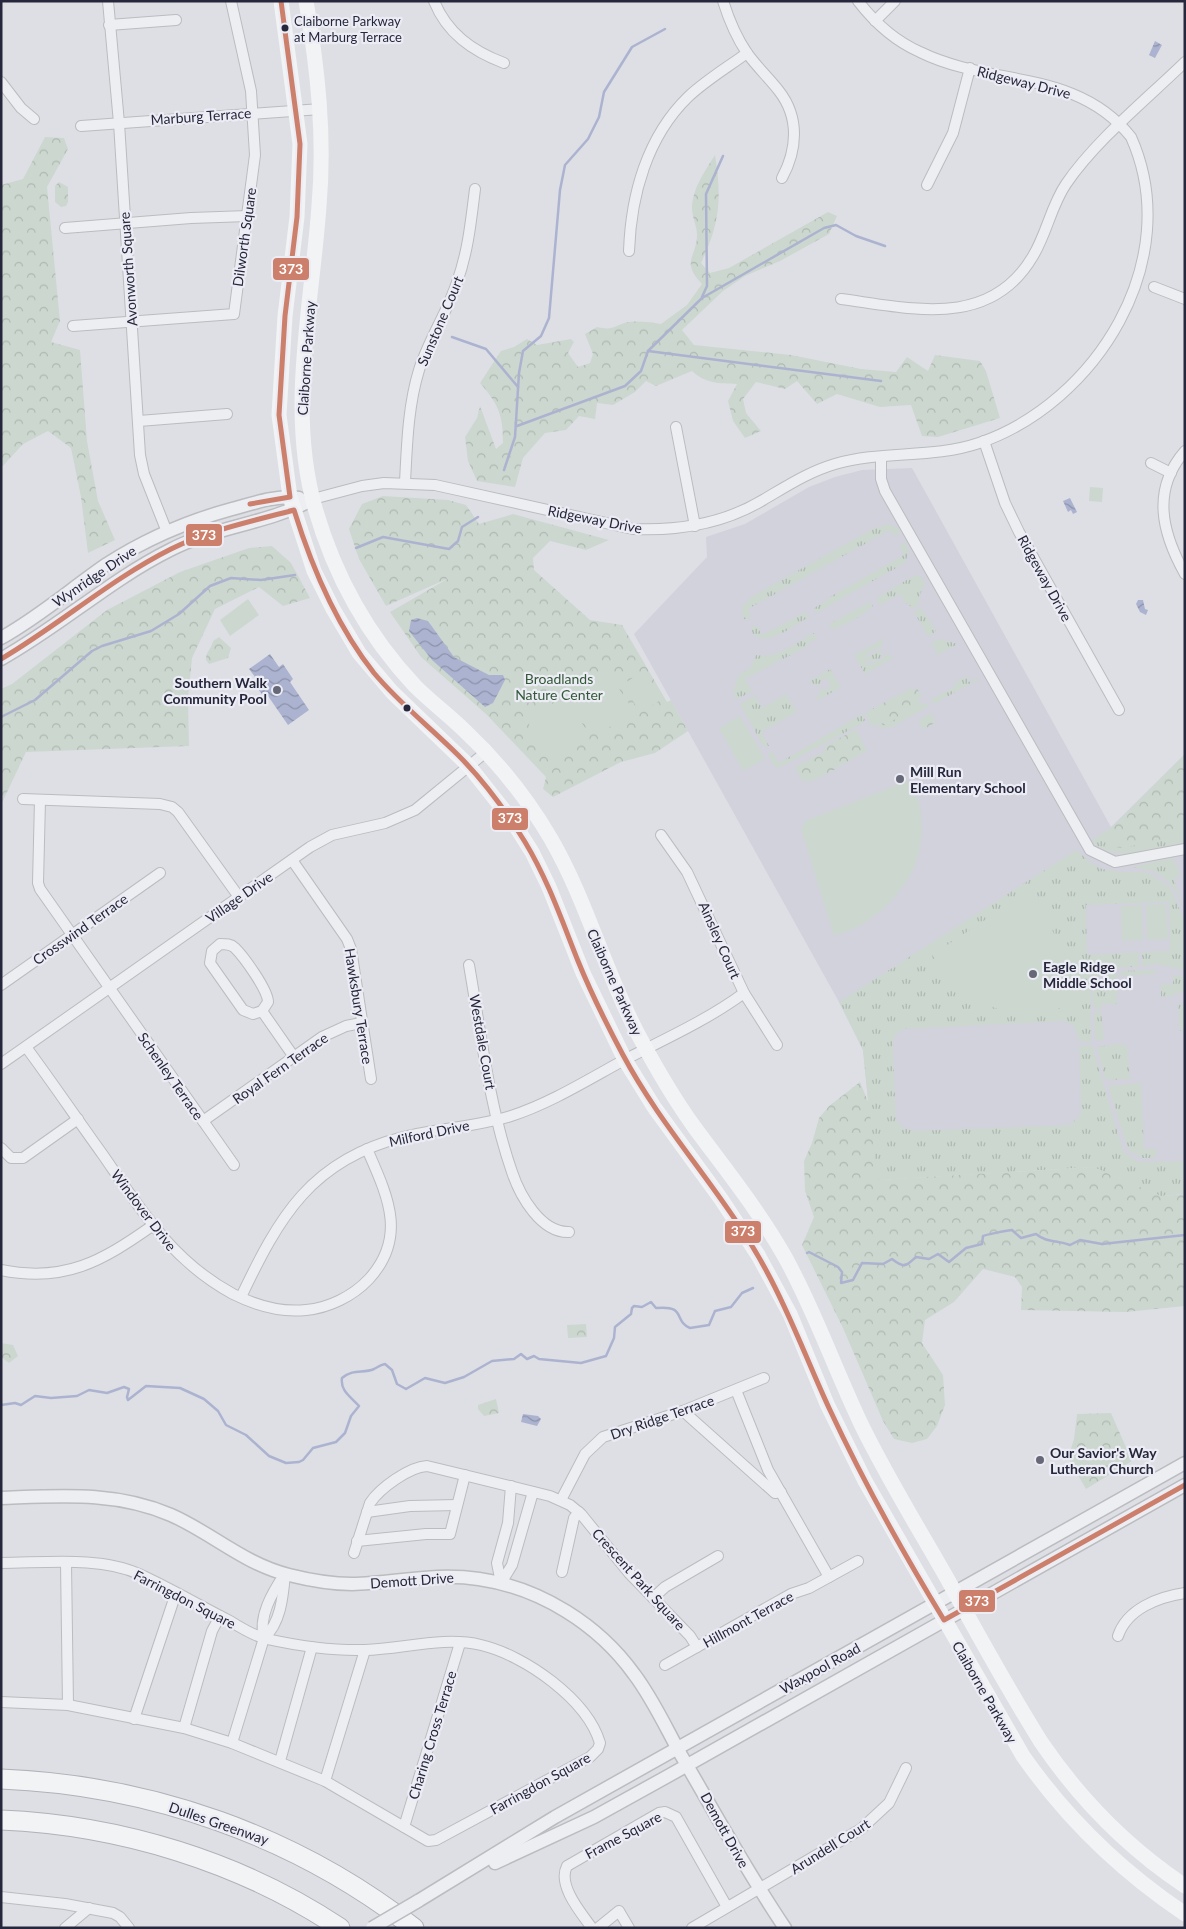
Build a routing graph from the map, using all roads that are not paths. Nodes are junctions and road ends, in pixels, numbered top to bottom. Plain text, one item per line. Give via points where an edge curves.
1 (108, 1) edge
2 (230, 1) edge
3 (280, 1) edge
4 (306, 1) edge
5 (434, 1) edge
6 (723, 1) edge
7 (858, 1) edge
8 (895, 1) edge
9 (176, 20) dead end
10 (875, 21) junction
11 (110, 25) junction
12 (747, 54) junction
13 (1185, 62) edge
14 (504, 63) dead end
15 (970, 68) junction
16 (1, 82) edge
17 (296, 110) junction
18 (321, 110) junction
19 (254, 112) junction
20 (34, 119) dead end
21 (119, 123) junction
22 (1120, 124) junction
23 (80, 126) dead end
24 (1154, 176) dead end
25 (782, 178) dead end
26 (927, 185) dead end
27 (475, 189) dead end
28 (248, 216) junction
29 (125, 223) junction
30 (65, 228) dead end
31 (629, 251) dead end
32 (841, 299) dead end
33 (1185, 299) edge
34 (1148, 300) dead end
35 (131, 322) junction
36 (73, 326) dead end
37 (1106, 362) dead end
38 (227, 414) dead end
39 (139, 421) junction
40 (676, 427) dead end
41 (984, 441) junction
42 (1185, 451) edge
43 (881, 457) junction
44 (1151, 463) dead end
45 (1171, 473) junction
46 (405, 482) junction
47 (313, 499) junction
48 (292, 503) junction
49 (694, 526) junction
50 (167, 532) junction
51 (1185, 574) edge
52 (1, 638) edge
53 (1, 660) edge
54 (1119, 710) dead end
55 (486, 752) junction
56 (469, 766) junction
57 (23, 799) dead end
58 (40, 800) junction
59 (661, 834) dead end
60 (1185, 849) edge
61 (292, 860) junction
62 (160, 873) dead end
63 (238, 897) junction
64 (72, 935) junction
65 (469, 965) dead end
66 (1, 984) edge
67 (109, 988) junction
68 (744, 993) junction
69 (262, 1011) junction
70 (361, 1022) junction
71 (777, 1046) dead end
72 (26, 1047) junction
73 (646, 1049) junction
74 (294, 1057) junction
75 (625, 1060) junction
76 (1, 1064) edge
77 (371, 1079) dead end
78 (78, 1119) junction
79 (498, 1119) junction
80 (203, 1121) junction
81 (1, 1148) edge
82 (367, 1149) junction
83 (234, 1165) dead end
84 (152, 1226) junction
85 (569, 1232) dead end
86 (1, 1270) edge
87 (241, 1297) junction
88 (764, 1378) dead end
89 (736, 1390) junction
90 (683, 1411) junction
91 (1185, 1463) edge
92 (464, 1475) junction
93 (1185, 1485) edge
94 (511, 1486) junction
95 (533, 1492) junction
96 (781, 1492) junction
97 (1, 1498) edge
98 (561, 1500) junction
99 (457, 1505) junction
100 (367, 1512) junction
101 (579, 1512) junction
102 (508, 1523) junction
103 (522, 1527) junction
104 (357, 1541) junction
105 (354, 1553) dead end
106 (718, 1556) dead end
107 (858, 1561) dead end
108 (1, 1563) edge
109 (66, 1564) junction
110 (562, 1572) dead end
111 (285, 1574) junction
112 (829, 1578) junction
113 (501, 1583) junction
114 (954, 1592) junction
115 (176, 1593) junction
116 (1185, 1593) edge
117 (653, 1598) junction
118 (934, 1604) junction
119 (964, 1609) junction
120 (220, 1616) junction
121 (944, 1620) junction
122 (1118, 1636) dead end
123 (264, 1638) junction
124 (460, 1643) junction
125 (312, 1647) junction
126 (697, 1647) junction
127 (365, 1650) junction
128 (665, 1664) dead end
129 (1, 1702) edge
130 (68, 1705) junction
131 (134, 1719) junction
132 (184, 1728) junction
133 (232, 1743) junction
134 (678, 1748) junction
135 (280, 1762) junction
136 (688, 1766) junction
137 (906, 1768) dead end
138 (1, 1779) edge
139 (325, 1781) junction
140 (1, 1820) edge
141 (404, 1827) junction
142 (459, 1878) junction
143 (1185, 1886) edge
144 (758, 1889) junction
145 (1, 1897) edge
146 (727, 1907) junction
147 (89, 1908) junction
148 (1185, 1914) edge
149 (66, 1928) edge
150 (128, 1928) edge
151 (340, 1928) edge
152 (372, 1928) edge
153 (414, 1928) edge
154 (592, 1928) edge
155 (598, 1928) edge
156 (629, 1928) edge
157 (692, 1928) edge
158 (785, 1928) edge

1 - 11 street, Avonworth Square
2 - 19 street, Dilworth Square
3 - 17 main road, Claiborne Parkway
4 - 18 main road, Claiborne Parkway
5 - 14 street via 456,36 480,54
6 - 12 street via 732,27
7 - 10 street, Ridgeway Drive
8 - 10 street
9 - 11 street
10 - 15 street, Ridgeway Drive via 922,53
11 - 21 street, Avonworth Square
12 - 25 street via 780,91 791,115 793,152
12 - 31 street via 689,96 664,125 637,188
13 - 22 street
15 - 22 street, Ridgeway Drive via 1072,92
15 - 26 street via 953,133
16 - 20 street
17 - 18 street, Marburg Terrace
17 - 19 street, Marburg Terrace
17 - 48 main road, Claiborne Parkway via 300,144 297,218 285,316 279,416
18 - 47 main road, Claiborne Parkway via 319,209 302,387 305,453
19 - 21 street, Marburg Terrace
19 - 28 street, Dilworth Square via 255,155
21 - 23 street, Marburg Terrace
21 - 29 street, Avonworth Square
22 - 24 street, Ridgeway Drive via 1141,151
22 - 32 street via 1065,185 1033,257 1002,290 975,304 942,311
27 - 46 street, Sunstone Court via 462,266 426,351 413,394
28 - 29 street
28 - 35 street, Dilworth Square via 234,314
29 - 30 street
29 - 35 street, Avonworth Square
33 - 34 street via 1155,283
35 - 36 street, Dilworth Square
35 - 39 street, Avonworth Square
37 - 41 street, Ridgeway Drive via 1083,385 1043,414
38 - 39 street
39 - 50 street, Avonworth Square via 144,474
40 - 49 street
41 - 43 street, Ridgeway Drive via 936,453
41 - 54 street, Ridgeway Drive via 1019,532
42 - 45 street
43 - 49 street, Ridgeway Drive via 859,458 819,469 741,512
43 - 60 street via 881,479 885,491 1090,850 1115,862
44 - 45 street
45 - 51 street via 1164,496 1164,526
46 - 47 street, Ridgeway Drive via 362,486
46 - 49 street, Ridgeway Drive via 435,485 633,529
47 - 48 street, Wynridge Drive
47 - 55 main road, Claiborne Parkway via 339,571 382,646 418,689
48 - 50 street, Wynridge Drive via 250,504
48 - 53 street, Wynridge Drive via 170,550 136,569
48 - 56 main road, Claiborne Parkway via 314,570 359,653 392,692
50 - 52 street, Wynridge Drive via 108,564
55 - 56 street, Village Drive
55 - 73 main road, Claiborne Parkway via 519,791 560,856 622,1002
56 - 61 street, Village Drive via 415,810 385,823 332,835
56 - 75 main road, Claiborne Parkway via 532,852 550,886 583,973
57 - 58 street
58 - 63 street via 172,807
58 - 64 street, Schenley Terrace via 38,883
59 - 68 street, Ainsley Court via 700,896
61 - 63 street, Village Drive
61 - 70 street, Hawksbury Terrace via 347,939
62 - 64 street, Crosswind Terrace
63 - 67 street, Village Drive
64 - 66 street, Crosswind Terrace
64 - 67 street, Schenley Terrace
65 - 79 street, Westdale Court
67 - 72 street, Village Drive
67 - 80 street, Schenley Terrace
68 - 71 street, Ainsley Court
68 - 73 street, Milford Drive
69 - 69 street via 268,996 235,948 226,944 215,947 210,963 243,1010 254,1014
69 - 74 street
70 - 74 street, Royal Fern Terrace via 332,1031
70 - 77 street, Hawksbury Terrace
72 - 76 street, Village Drive
72 - 78 street, Windover Drive
73 - 75 street, Milford Drive
73 - 114 main road, Claiborne Parkway via 679,1104 748,1198 785,1256 818,1322 864,1430
74 - 80 street, Royal Fern Terrace
75 - 79 street, Milford Drive via 544,1102
75 - 118 main road, Claiborne Parkway via 654,1108 758,1255 790,1314 850,1453
78 - 81 street via 23,1158 11,1158
78 - 84 street, Windover Drive
79 - 82 street, Milford Drive via 405,1137
79 - 85 street, Westdale Court via 512,1173 528,1204 551,1228
80 - 83 street, Schenley Terrace
82 - 87 street, Milford Drive via 331,1170 291,1207 271,1236
82 - 87 street, Windover Drive via 387,1195 392,1222 387,1249 372,1275 343,1299 312,1310 282,1311
84 - 86 street via 112,1253 80,1268 48,1274
84 - 87 street, Windover Drive via 181,1258
88 - 89 street, Dry Ridge Terrace
89 - 90 street, Dry Ridge Terrace
89 - 96 street via 768,1470
90 - 96 street via 760,1481 775,1493
90 - 98 street, Dry Ridge Terrace via 603,1437 585,1454
91 - 114 street, Waxpool Road
92 - 94 street, Crescent Park Square
92 - 99 street
92 - 100 street, Crescent Park Square via 418,1466 374,1496
93 - 119 street, Waxpool Road
94 - 95 street, Crescent Park Square
94 - 102 street
95 - 98 street, Crescent Park Square
95 - 103 street
96 - 112 street
97 - 111 street, Demott Drive via 81,1495 128,1501 172,1516 237,1554
98 - 101 street, Crescent Park Square
99 - 100 street via 410,1506
99 - 104 street via 450,1534
100 - 104 street, Crescent Park Square
101 - 110 street, Crescent Park Square via 574,1518
101 - 117 street, Crescent Park Square
102 - 103 street
102 - 113 street via 498,1563
103 - 113 street via 512,1565
104 - 105 street, Crescent Park Square
106 - 117 street via 665,1587
107 - 112 street, Hillmont Terrace
108 - 109 street, Farringdon Square
109 - 115 street, Farringdon Square via 83,1562 112,1566 138,1573
109 - 130 street
111 - 113 street, Demott Drive via 351,1584 434,1576
111 - 123 street via 272,1592 261,1628
112 - 126 street, Hillmont Terrace via 791,1594
113 - 134 street, Demott Drive via 548,1601 600,1636 634,1673
114 - 118 street, Waxpool Road
114 - 119 main road, Claiborne Parkway
115 - 120 street, Farringdon Square
115 - 131 street
116 - 122 street via 1163,1598 1140,1609 1122,1624
117 - 126 street, Crescent Park Square
118 - 121 main road, Claiborne Parkway
118 - 134 street, Waxpool Road
119 - 121 street, Waxpool Road
119 - 143 main road, Claiborne Parkway via 1056,1764 1119,1833
120 - 123 street, Farringdon Square
120 - 132 street via 212,1631
121 - 136 street, Waxpool Road
121 - 148 main road, Claiborne Parkway via 1005,1728 1052,1795 1119,1864
123 - 125 street, Farringdon Square
123 - 133 street
124 - 127 street, Farringdon Square
124 - 141 street, Charing Cross Terrace
124 - 141 street, Farringdon Square via 501,1652 554,1683 580,1708 598,1738 598,1749 590,1757 436,1840 420,1838
125 - 127 street, Farringdon Square
125 - 135 street
126 - 128 street, Hillmont Terrace
127 - 139 street
129 - 130 street, Farringdon Square
130 - 131 street, Farringdon Square
131 - 132 street, Farringdon Square
132 - 133 street, Farringdon Square
133 - 135 street, Farringdon Square
134 - 136 street, Demott Drive
134 - 142 street, Waxpool Road via 555,1818
135 - 139 street, Farringdon Square
136 - 142 street, Waxpool Road via 594,1817
136 - 144 street, Demott Drive
137 - 144 street, Arundell Court via 888,1803 871,1822
138 - 153 highway, Dulles Greenway via 110,1791 239,1827 337,1875
139 - 141 street, Farringdon Square
140 - 151 highway via 100,1832 189,1854 265,1885
142 - 152 street, Waxpool Road, bridge
144 - 146 street, Arundell Court
144 - 158 street, Demott Drive
145 - 147 street
146 - 154 street, Frame Square via 676,1817 658,1813 567,1866 565,1884
146 - 157 street, Arundell Court
147 - 149 street
147 - 150 street via 113,1913
155 - 156 street via 619,1910

